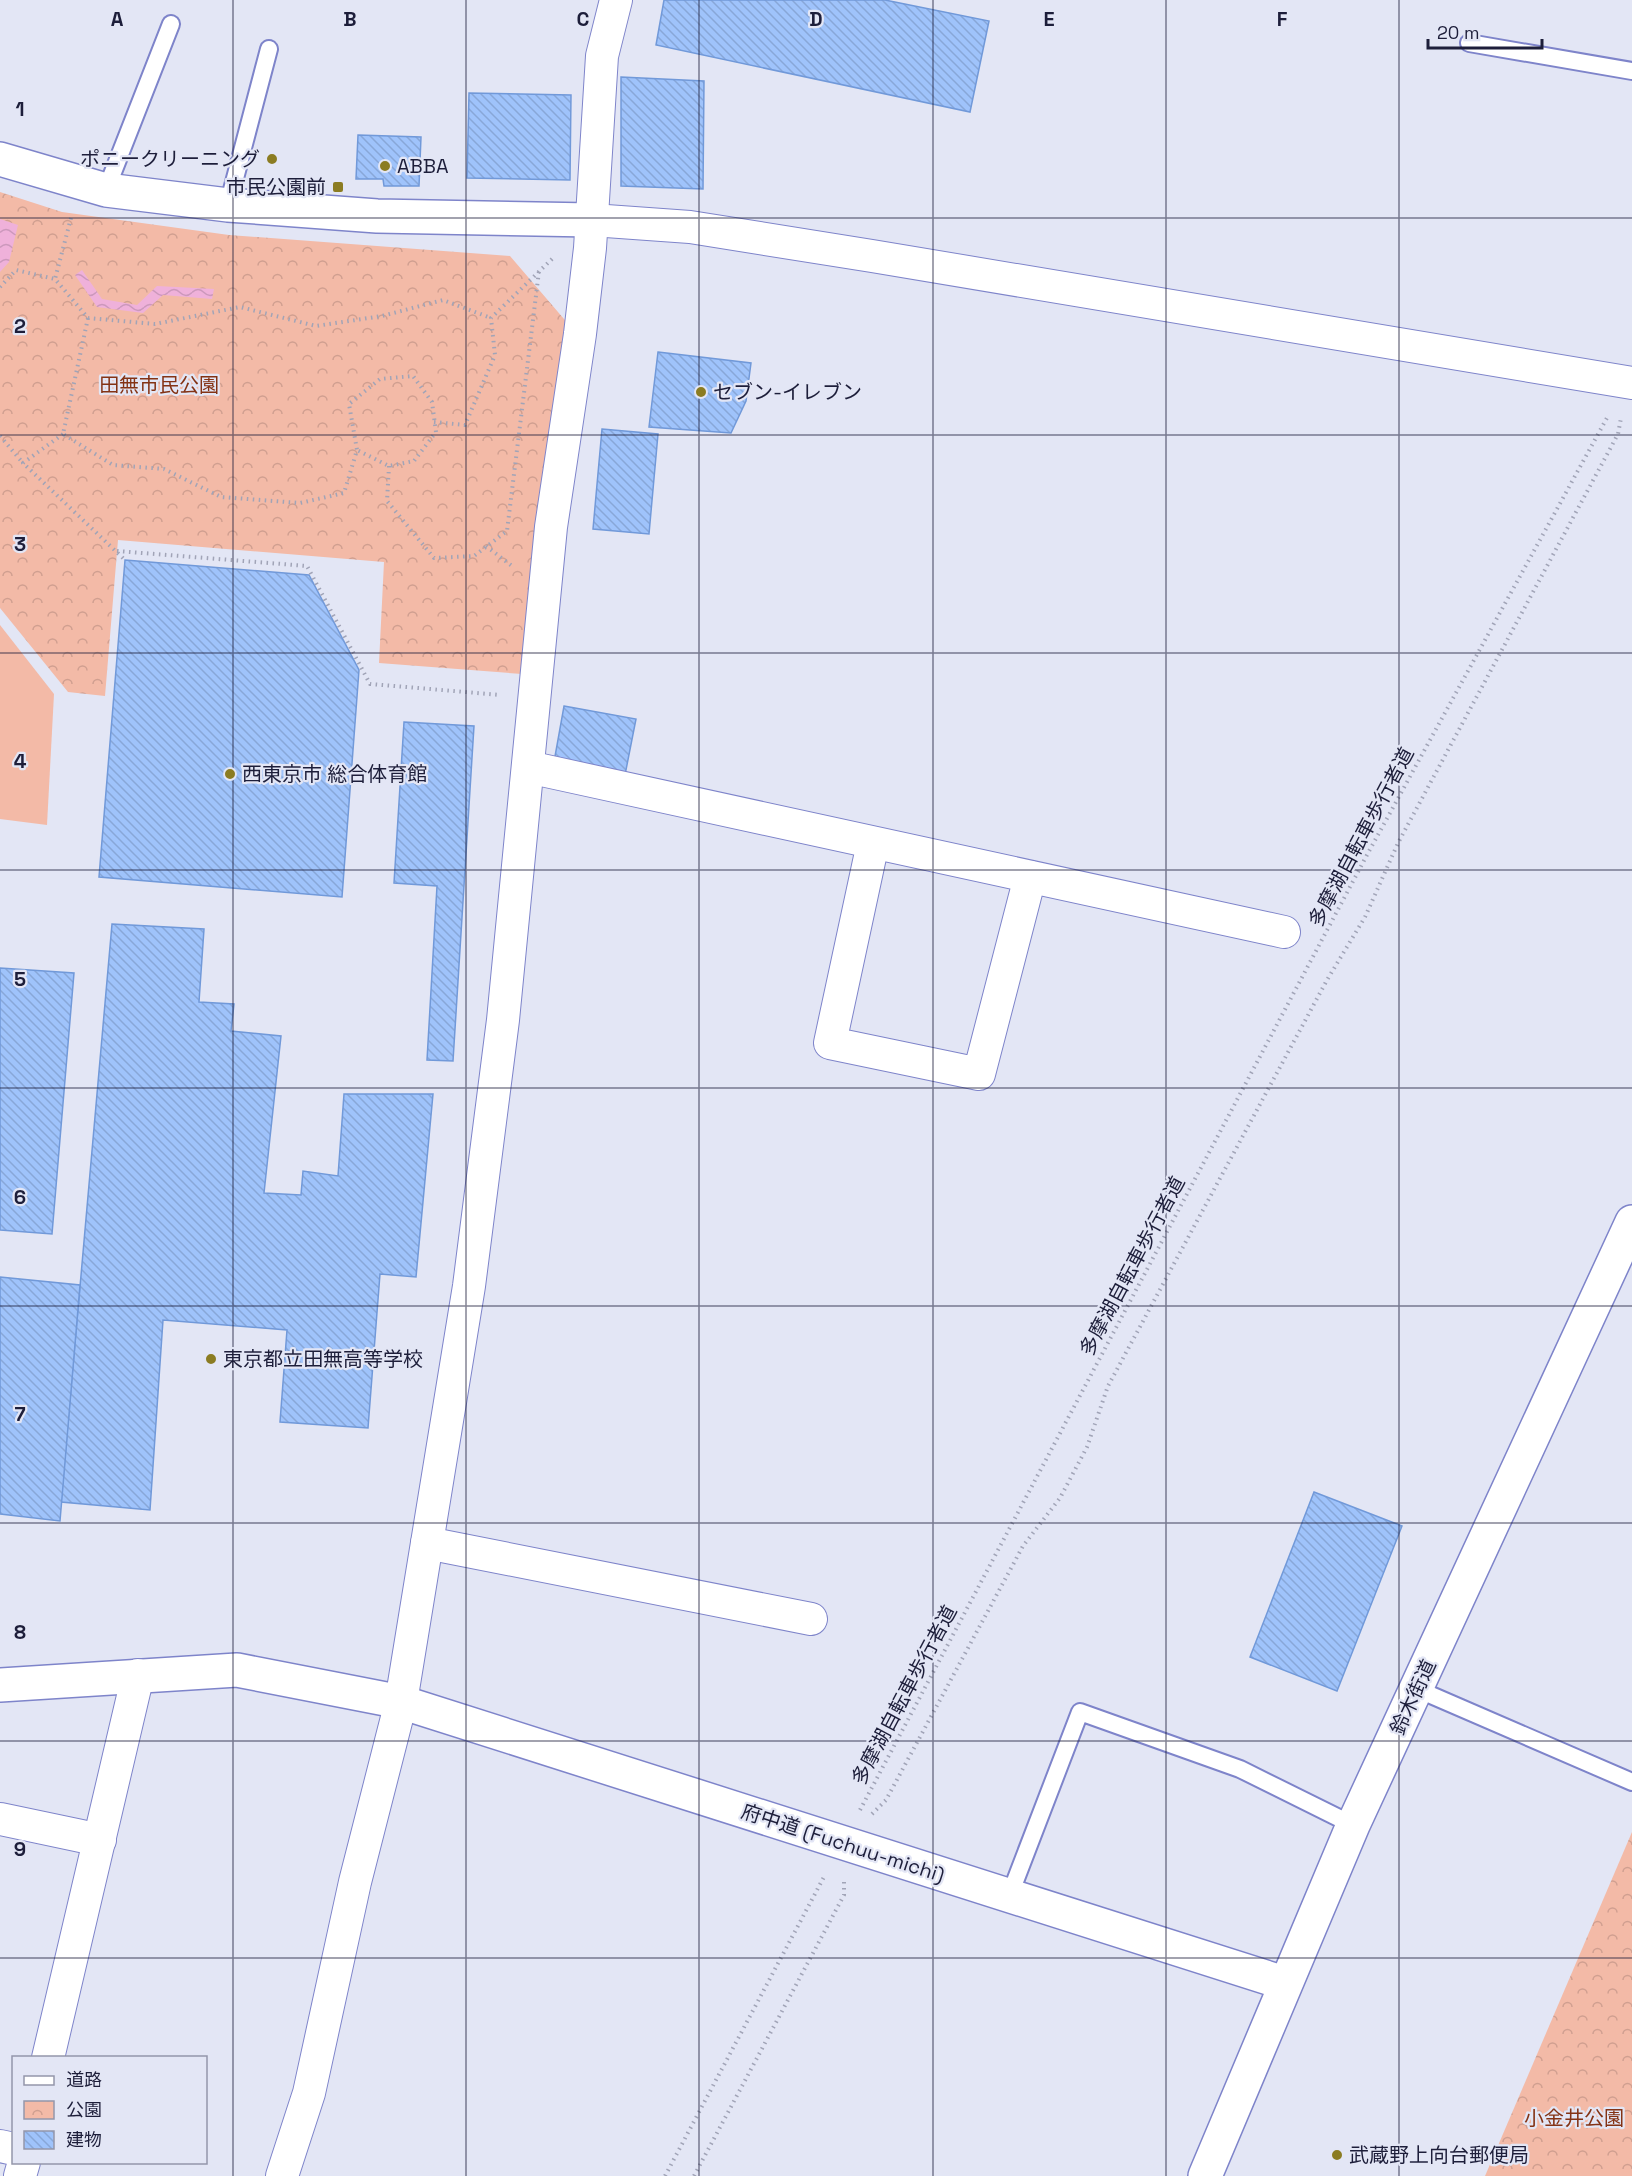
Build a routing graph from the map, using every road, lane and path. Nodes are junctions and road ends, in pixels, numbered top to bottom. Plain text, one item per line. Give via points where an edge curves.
1 (616, 0) edge
2 (171, 24) dead end
3 (1469, 43) dead end
4 (269, 49) dead end
5 (1632, 71) edge
6 (0, 159) edge
7 (93, 187) junction
8 (228, 206) junction
9 (592, 220) junction
10 (560, 251) dead end
11 (539, 271) junction
12 (55, 279) junction
13 (0, 287) edge
14 (88, 318) junction
15 (491, 318) junction
16 (1630, 383) edge
17 (434, 422) junction
18 (63, 434) junction
19 (1, 438) edge
20 (357, 450) junction
21 (23, 463) junction
22 (389, 466) junction
23 (117, 551) junction
24 (125, 560) dead end
25 (534, 698) junction
26 (528, 767) junction
27 (873, 843) junction
28 (1030, 877) junction
29 (1284, 932) dead end
30 (1632, 1222) edge
31 (427, 1543) junction
32 (811, 1619) dead end
33 (138, 1675) junction
34 (0, 1685) edge
35 (1417, 1689) junction
36 (401, 1702) junction
37 (1632, 1782) edge
38 (0, 1819) edge
39 (1353, 1825) junction
40 (100, 1840) junction
41 (843, 1843) junction
42 (1010, 1897) junction
43 (1284, 1983) junction
44 (48, 2056) edge
45 (282, 2176) edge
46 (665, 2176) edge
47 (694, 2176) edge
48 (1205, 2176) edge

1 - 9 street via 602,56
2 - 7 lane
3 - 5 lane
4 - 8 lane
6 - 7 street
7 - 8 street
7 - 12 path
8 - 9 street via 377,216
9 - 16 street via 690,227
9 - 25 street via 580,334 551,527
10 - 11 path
11 - 15 path
11 - 22 path via 507,531 474,556 434,558 387,501
12 - 13 path via 16,270
12 - 14 path
14 - 15 path via 155,324 240,307 316,326 382,316 443,300
14 - 18 path
15 - 17 path via 495,355 465,425
16 - 41 path, 多摩湖自転車歩行者道 via 1363,864
16 - 41 path via 1618,434 1398,843 1365,916 1321,990 1108,1386 1082,1457 1060,1498 1023,1546 886,1800
17 - 20 path via 432,402 413,376 380,379 349,404
17 - 22 path via 436,432 414,461
18 - 20 path via 113,465 164,469 221,497 300,503 344,493
18 - 21 path
19 - 21 path
20 - 22 path
21 - 23 path
23 - 24 path
23 - 25 path via 308,566 370,684
25 - 26 street
26 - 27 street
26 - 31 street via 503,1020 469,1286
27 - 28 street
27 - 28 street via 830,1043 979,1074
28 - 29 street
30 - 35 street, 鈴木街道
31 - 32 street
31 - 36 street
33 - 34 street, 府中道 (Fuchuu-michi)
33 - 36 street, 府中道 (Fuchuu-michi) via 237,1670
33 - 40 street
35 - 37 lane
35 - 39 street, 鈴木街道
36 - 41 street, 府中道 (Fuchuu-michi)
36 - 45 street via 355,1882 309,2092
38 - 40 street
39 - 42 lane via 1240,1769 1080,1712
39 - 43 street, 鈴木街道
40 - 44 street
41 - 42 street, 府中道 (Fuchuu-michi)
41 - 46 path, 多摩湖自転車歩行者道
41 - 47 path via 844,1896
42 - 43 street, 府中道 (Fuchuu-michi)
43 - 48 street, 鈴木街道

